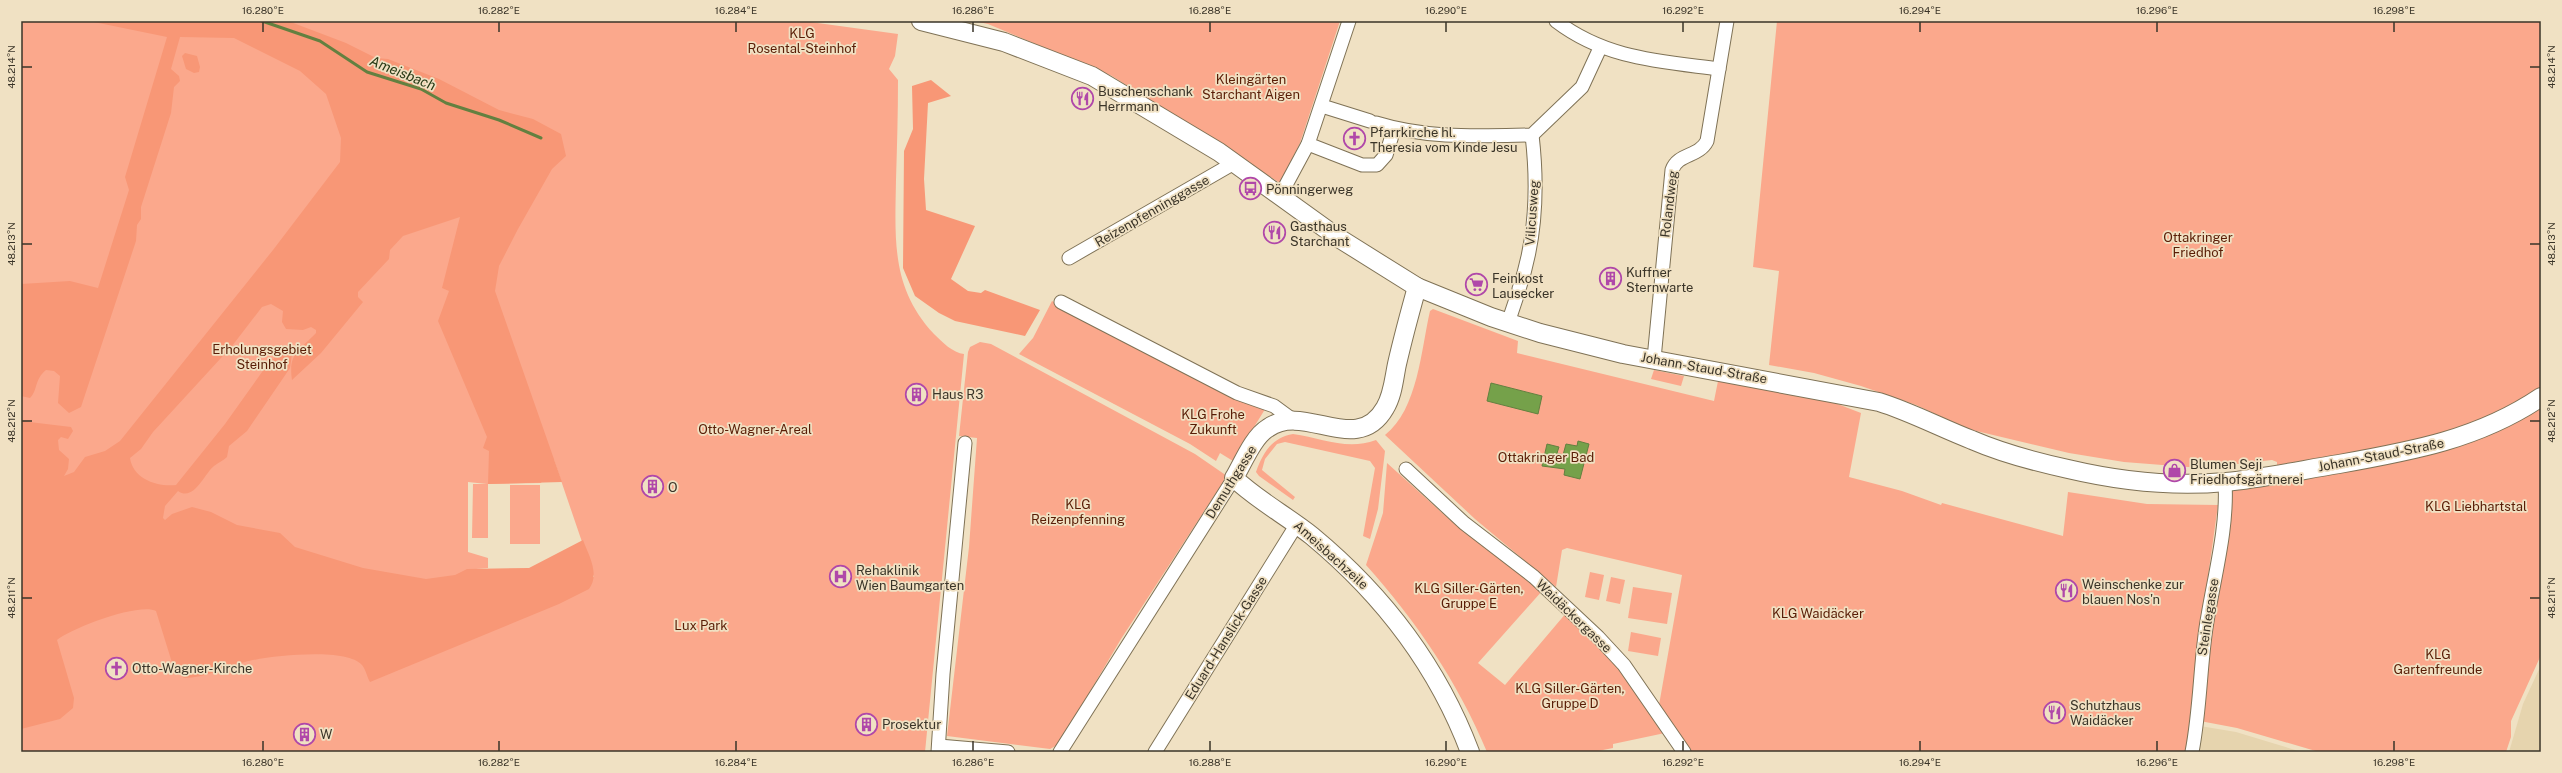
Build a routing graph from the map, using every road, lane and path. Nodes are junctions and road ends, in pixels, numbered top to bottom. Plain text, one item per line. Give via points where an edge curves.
1 (921, 21) edge
2 (1349, 21) edge
3 (1556, 21) edge
4 (1727, 21) edge
5 (1600, 48) junction
6 (1718, 69) junction
7 (1322, 106) junction
8 (1394, 129) junction
9 (1532, 135) junction
10 (1308, 144) junction
11 (1234, 163) junction
12 (1280, 196) junction
13 (1069, 258) dead end
14 (1417, 286) junction
15 (1061, 302) dead end
16 (1508, 323) junction
17 (1654, 359) junction
18 (2541, 397) edge
19 (1294, 420) junction
20 (965, 443) dead end
21 (1406, 469) dead end
22 (1234, 478) junction
23 (2225, 482) junction
24 (1297, 524) junction
25 (939, 749) edge
26 (1008, 752) edge
27 (1060, 752) edge
28 (1155, 752) edge
29 (1470, 752) edge
30 (1684, 752) edge
31 (2192, 752) edge

1 - 11 street, Johann-Staud-Straße via 1004,42 1092,76
2 - 7 street
3 - 5 street via 1570,32
4 - 6 street, Rolandweg
5 - 6 street via 1649,60
5 - 9 street via 1582,87
6 - 17 street, Rolandweg via 1707,142 1700,150 1677,161 1672,170
7 - 8 street
7 - 10 street
8 - 9 street via 1441,136
8 - 10 street via 1386,155 1377,165 1362,165
9 - 16 street, Vilicusweg via 1535,193 1532,229 1525,272
10 - 12 street
11 - 12 street, Johann-Staud-Straße
11 - 13 street, Reizenpfenninggasse
12 - 14 street, Johann-Staud-Straße via 1337,238
14 - 16 street, Johann-Staud-Straße
14 - 19 street, Demuthgasse via 1390,395 1380,416 1365,426 1350,430
15 - 19 street via 1237,393 1274,406
16 - 17 street, Johann-Staud-Straße via 1593,347
17 - 23 street, Johann-Staud-Straße via 1879,402 1918,415 2012,455 2067,469 2128,480
18 - 23 street, Johann-Staud-Straße via 2465,437 2426,448
19 - 22 street, Demuthgasse via 1279,422 1262,432
20 - 25 street via 943,674
21 - 30 street, Waidäckergasse via 1464,523 1534,577 1598,636 1624,665
22 - 24 street, Ameisbachzeile via 1244,488
22 - 27 street, Demuthgasse
23 - 31 street, Steinlegasse via 2224,514 2201,662
24 - 28 street, Eduard-Hanslick-Gasse
24 - 29 street, Ameisbachzeile via 1359,578 1395,619 1442,690
25 - 26 street

